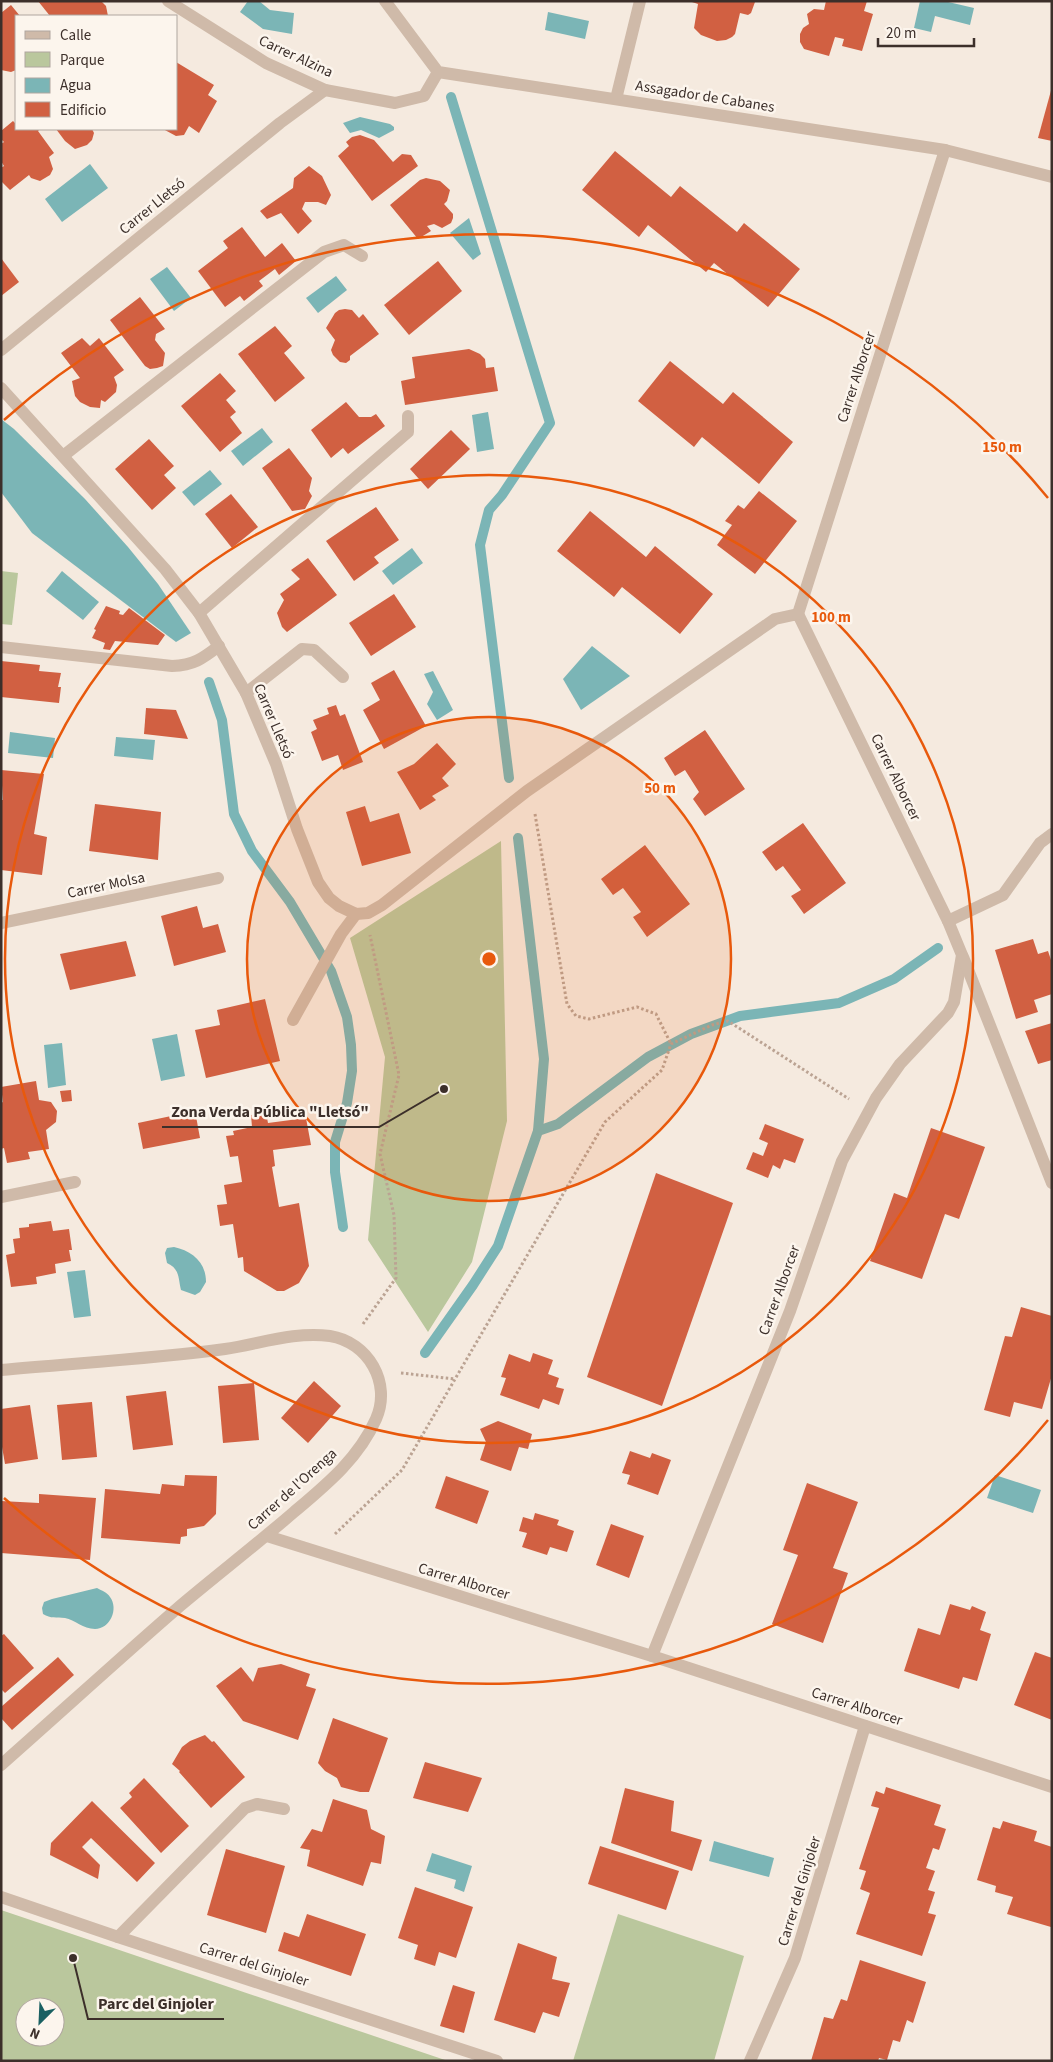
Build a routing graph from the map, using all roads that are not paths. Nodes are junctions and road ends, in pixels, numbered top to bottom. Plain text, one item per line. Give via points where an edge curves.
1 (168, 1) edge
2 (385, 1) edge
3 (640, 1) edge
4 (438, 72) junction
5 (325, 90) junction
6 (616, 99) junction
7 (945, 150) junction
8 (1052, 177) edge
9 (362, 256) dead end
10 (1, 350) edge
11 (1, 388) edge
12 (408, 416) dead end
13 (62, 456) junction
14 (199, 613) junction
15 (798, 614) junction
16 (219, 646) junction
17 (1, 647) edge
18 (343, 677) dead end
19 (246, 693) junction
20 (1052, 834) edge
21 (218, 878) dead end
22 (356, 914) junction
23 (948, 921) junction
24 (1, 923) edge
25 (962, 955) junction
26 (293, 1020) dead end
27 (76, 1182) dead end
28 (1052, 1183) edge
29 (1, 1198) edge
30 (1, 1370) edge
31 (267, 1536) junction
32 (652, 1656) junction
33 (866, 1726) junction
34 (1, 1765) edge
35 (1052, 1787) edge
36 (284, 1809) dead end
37 (1, 1896) edge
38 (118, 1937) junction
39 (497, 2061) edge
40 (750, 2061) edge

1 - 5 street, Carrer Alzina via 266,63
2 - 4 street
3 - 6 street
4 - 5 street, Carrer Alzina via 424,96 395,103
4 - 6 street, Assagador de Cabanes
5 - 10 street, Carrer Lletsó
6 - 7 street, Assagador de Cabanes
7 - 8 street, Assagador de Cabanes
7 - 15 street, Carrer Alborcer
9 - 13 street via 344,245 324,252
11 - 13 street, Carrer Lletsó
12 - 14 street via 408,432
13 - 14 street, Carrer Lletsó via 165,569
14 - 16 street, Carrer Lletsó
15 - 22 street via 775,619 527,791 382,906 368,913
15 - 23 street, Carrer Alborcer
16 - 17 street via 199,661 172,666
16 - 19 street, Carrer Lletsó
18 - 19 street via 314,650 302,650
19 - 22 street, Carrer Lletsó via 276,764 318,882 329,898
20 - 23 street via 1040,843 1003,895
21 - 24 street, Carrer Molsa
22 - 26 street via 341,934
23 - 25 street, Carrer Alborcer
25 - 28 street, Carrer Alborcer
25 - 32 street, Carrer Alborcer via 958,987 948,1013 900,1064 868,1111 842,1161 790,1311
27 - 29 street
30 - 31 street, Carrer de l'Orenga via 225,1349 295,1337 330,1336 350,1342 367,1356 377,1371 381,1399 377,1418 334,1477
31 - 32 street, Carrer Alborcer
31 - 34 street, Carrer de l'Orenga via 181,1606
32 - 33 street, Carrer Alborcer
33 - 35 street, Carrer Alborcer
33 - 40 street, Carrer del Ginjoler via 795,1958
36 - 38 street via 257,1804 246,1808
37 - 38 street, Carrer del Ginjoler
38 - 39 street, Carrer del Ginjoler

